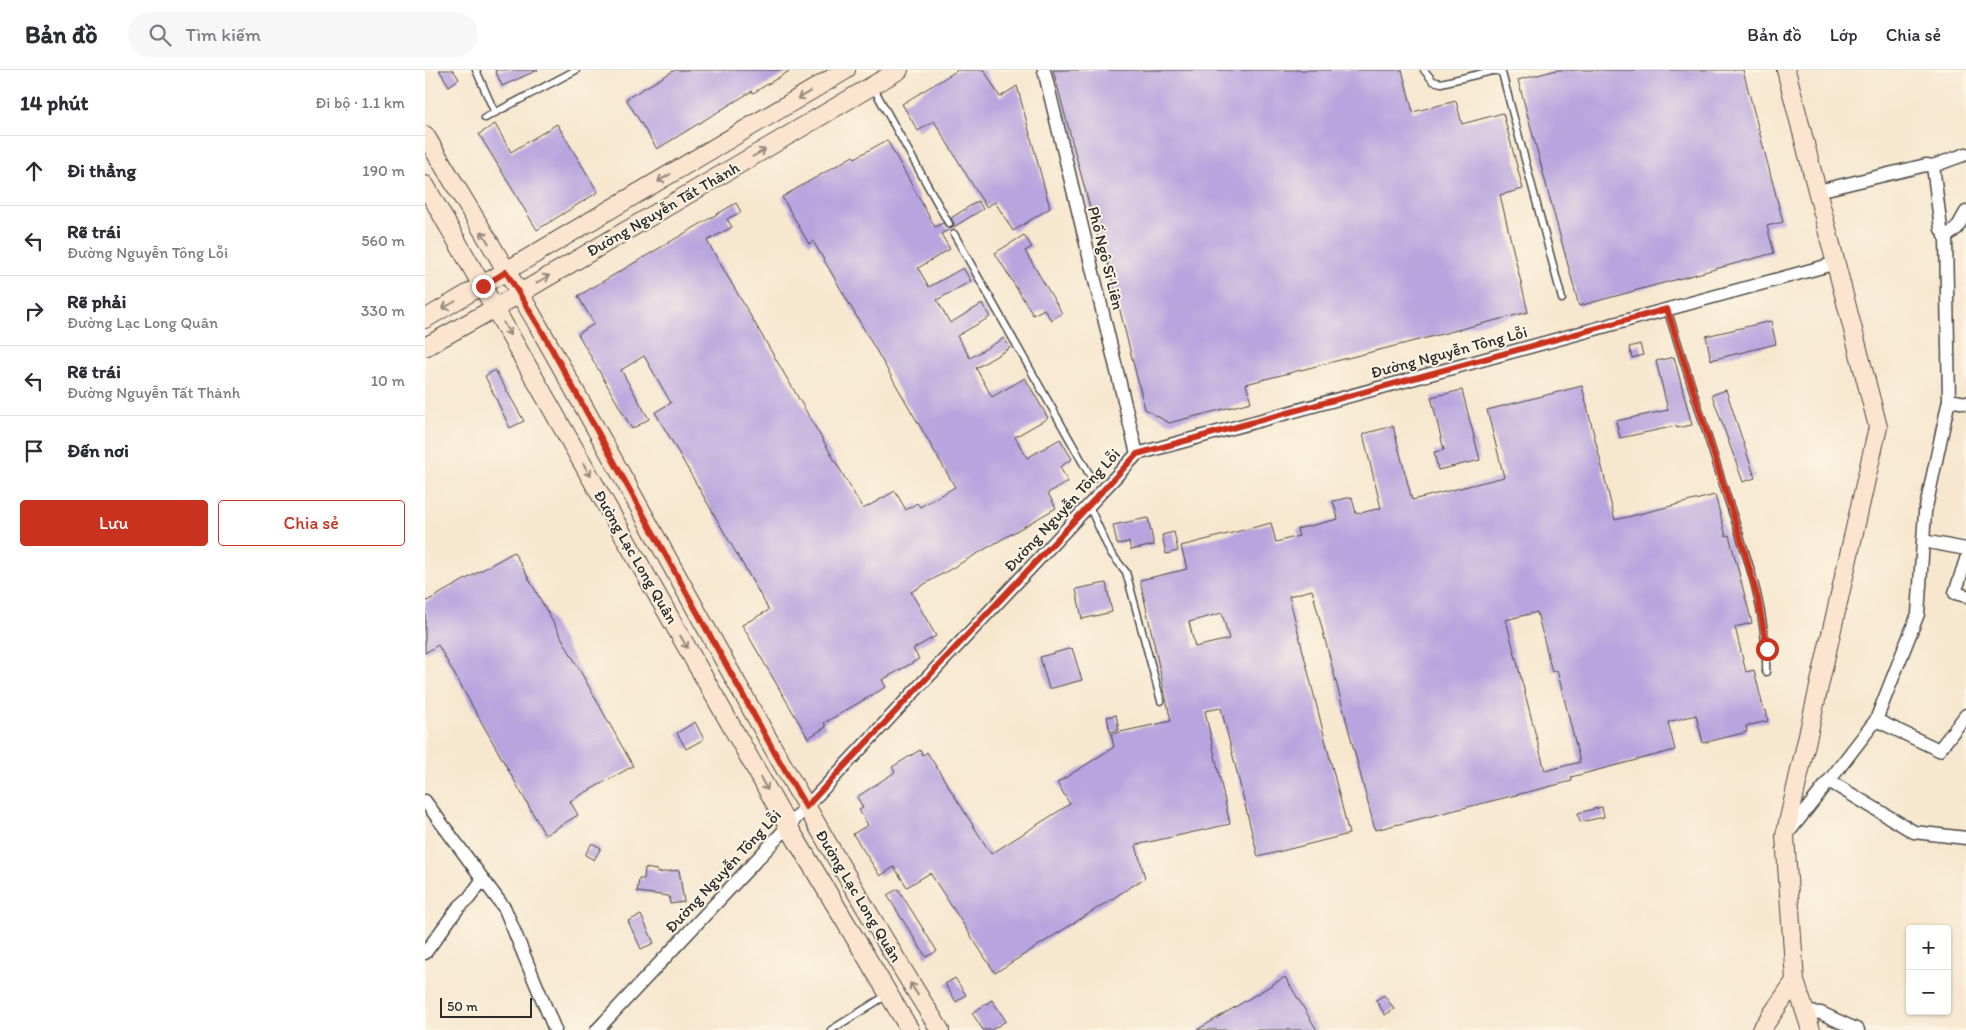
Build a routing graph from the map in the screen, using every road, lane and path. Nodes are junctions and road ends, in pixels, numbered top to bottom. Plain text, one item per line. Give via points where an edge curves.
1 (476, 70) edge
2 (577, 70) edge
3 (846, 70) edge
4 (899, 70) edge
5 (1044, 70) edge
6 (1423, 70) edge
7 (1786, 70) edge
8 (873, 86) junction
9 (495, 113) junction
10 (485, 118) dead end
11 (425, 135) edge
12 (1966, 154) edge
13 (1933, 166) junction
14 (425, 185) edge
15 (1818, 191) junction
16 (1966, 212) edge
17 (949, 224) dead end
18 (954, 234) dead end
19 (1946, 237) junction
20 (1837, 263) junction
21 (506, 272) junction
22 (483, 286) junction
23 (519, 294) junction
24 (1561, 299) dead end
25 (495, 308) junction
26 (1667, 309) junction
27 (425, 319) edge
28 (425, 347) edge
29 (1949, 400) junction
30 (1966, 403) edge
31 (1137, 454) junction
32 (1092, 479) dead end
33 (1089, 506) junction
34 (1923, 542) junction
35 (1966, 549) edge
36 (1966, 559) edge
37 (1966, 596) edge
38 (1766, 672) dead end
39 (1161, 701) dead end
40 (1966, 715) edge
41 (1877, 720) junction
42 (1829, 781) junction
43 (425, 801) edge
44 (806, 807) junction
45 (788, 826) junction
46 (1785, 836) junction
47 (1966, 838) edge
48 (483, 879) junction
49 (425, 953) edge
50 (1795, 981) junction
51 (888, 994) junction
52 (1805, 1012) junction
53 (555, 1030) edge
54 (597, 1030) edge
55 (831, 1030) edge
56 (910, 1030) edge
57 (940, 1030) edge
58 (1761, 1030) edge
59 (1811, 1030) edge
60 (1858, 1030) edge

1 - 9 lane
2 - 9 lane
3 -> 21 main road, Đường Nguyễn Tất Thành
4 - 8 main road, Đường Nguyễn Tất Thành
5 - 31 street, Phố Ngô Sĩ Liên
6 - 24 lane via 1433,81 1441,83 1492,71 1502,73
7 - 15 main road
8 - 17 lane
23 -> 8 main road, Đường Nguyễn Tất Thành
9 - 10 lane
21 -> 11 main road, Đường Lạc Long Quân
12 - 13 street
13 - 15 street
13 - 19 street via 1941,229
14 - 22 main road, Đường Lạc Long Quân
15 - 20 main road
16 - 19 street via 1957,228
18 - 32 lane
19 - 29 street
20 - 26 street, Đường Nguyễn Tông Lỗi
20 - 46 main road via 1878,426
21 - 22 main road, Đường Nguyễn Tất Thành
21 - 23 main road, Đường Lạc Long Quân
22 - 25 main road, Đường Lạc Long Quân
22 -> 27 main road, Đường Nguyễn Tất Thành
23 - 25 main road, Đường Nguyễn Tất Thành
23 - 44 main road, Đường Lạc Long Quân
25 - 28 main road, Đường Nguyễn Tất Thành
25 -> 45 main road, Đường Lạc Long Quân
26 - 31 street, Đường Nguyễn Tông Lỗi
26 - 38 lane via 1755,591 1767,649
29 - 30 street
29 - 34 street via 1925,512
31 - 33 street, Đường Nguyễn Tông Lỗi
33 - 39 lane via 1110,552 1125,572
33 - 44 street, Đường Nguyễn Tông Lỗi
34 - 35 street
34 - 41 street via 1918,614
36 - 37 street via 1955,594
40 - 41 street via 1939,750
41 - 42 street
42 - 46 street
42 - 47 street via 1914,832
43 - 48 street
44 - 45 street, Đường Nguyễn Tông Lỗi
57 -> 44 main road, Đường Lạc Long Quân
45 - 51 main road, Đường Lạc Long Quân
45 - 54 street, Đường Nguyễn Tông Lỗi
46 - 50 main road
48 - 49 street
48 - 53 street via 505,909
50 - 52 main road
50 - 58 main road
51 - 55 lane
51 - 56 main road, Đường Lạc Long Quân
52 - 59 main road
52 - 60 street via 1821,1013

